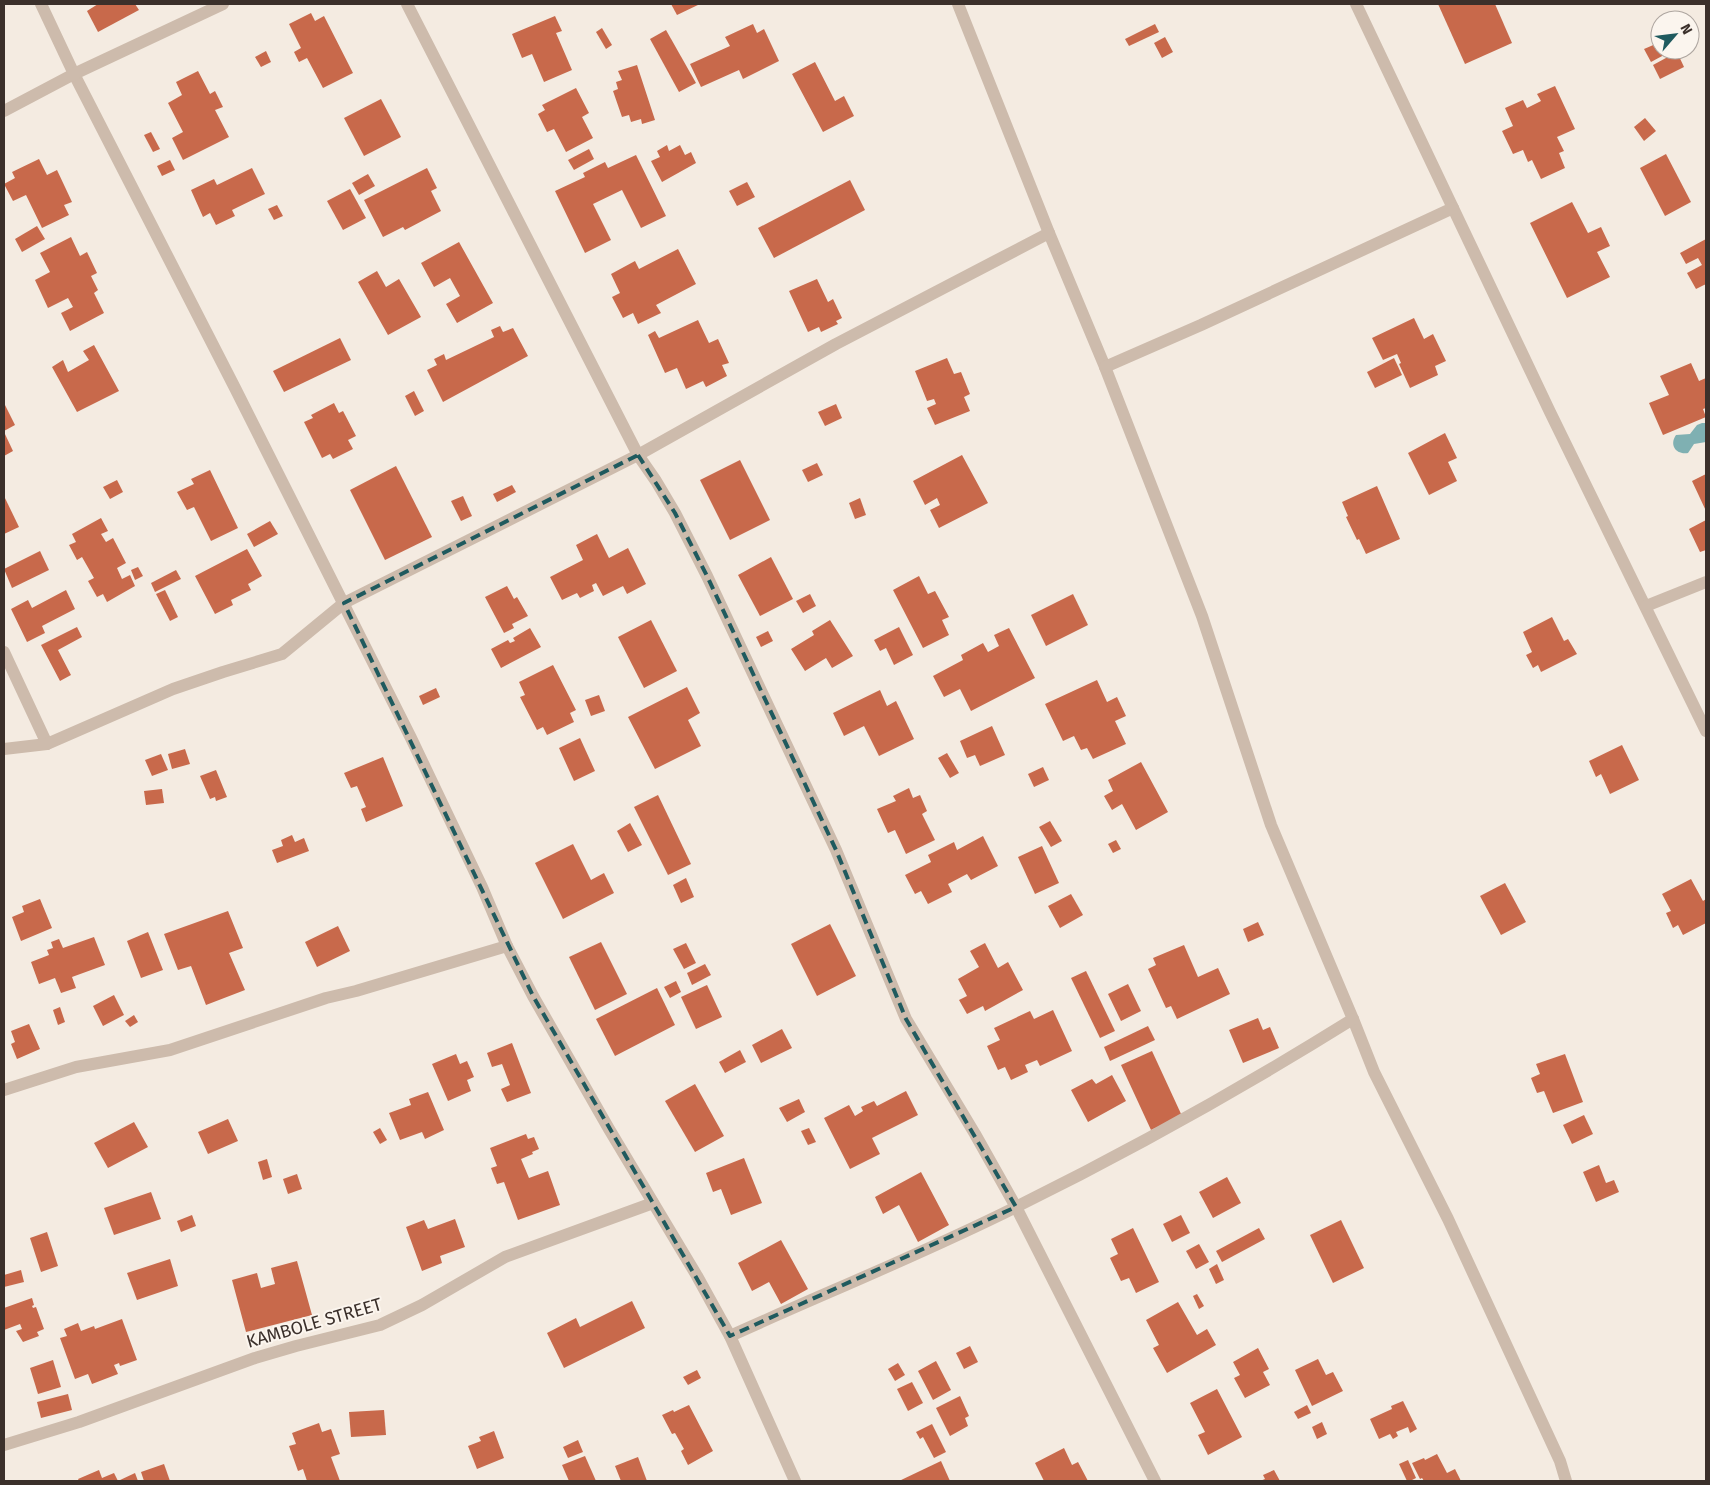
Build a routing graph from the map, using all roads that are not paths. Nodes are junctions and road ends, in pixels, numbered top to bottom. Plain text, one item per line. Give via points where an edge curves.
1 (41, 4) edge
2 (223, 4) edge
3 (407, 4) edge
4 (958, 4) edge
5 (1356, 4) edge
6 (74, 74) junction
7 (4, 111) edge
8 (1453, 208) junction
9 (1049, 232) junction
10 (1105, 367) junction
11 (638, 455) junction
12 (1706, 582) edge
13 (344, 603) junction
14 (1646, 606) junction
15 (4, 652) edge
16 (1706, 731) edge
17 (47, 744) junction
18 (4, 749) edge
19 (507, 946) junction
20 (1353, 1019) junction
21 (4, 1090) edge
22 (653, 1203) junction
23 (1016, 1207) junction
24 (730, 1336) junction
25 (4, 1445) edge
26 (795, 1481) edge
27 (1155, 1481) edge
28 (1566, 1481) edge

1 - 6 street
2 - 6 street
3 - 11 street
4 - 9 street
5 - 8 street
6 - 7 street
6 - 13 street
8 - 10 street via 1210,322
8 - 14 street
9 - 10 street
9 - 11 street via 836,344
10 - 20 street via 1202,616 1272,825
11 - 13 street
11 - 23 street via 675,513 706,576 836,850 906,1019
12 - 14 street
13 - 17 street via 282,654 173,689
13 - 19 street via 482,887
14 - 16 street
15 - 17 street
17 - 18 street
19 - 21 street via 326,998 170,1050 76,1067
19 - 22 street
20 - 23 street via 1160,1131
20 - 28 street via 1374,1072 1448,1219 1560,1461
22 - 24 street
22 - 25 street, KAMBOLE STREET via 504,1257 422,1305 380,1325 255,1358 79,1422
23 - 24 street
23 - 27 street
24 - 26 street

